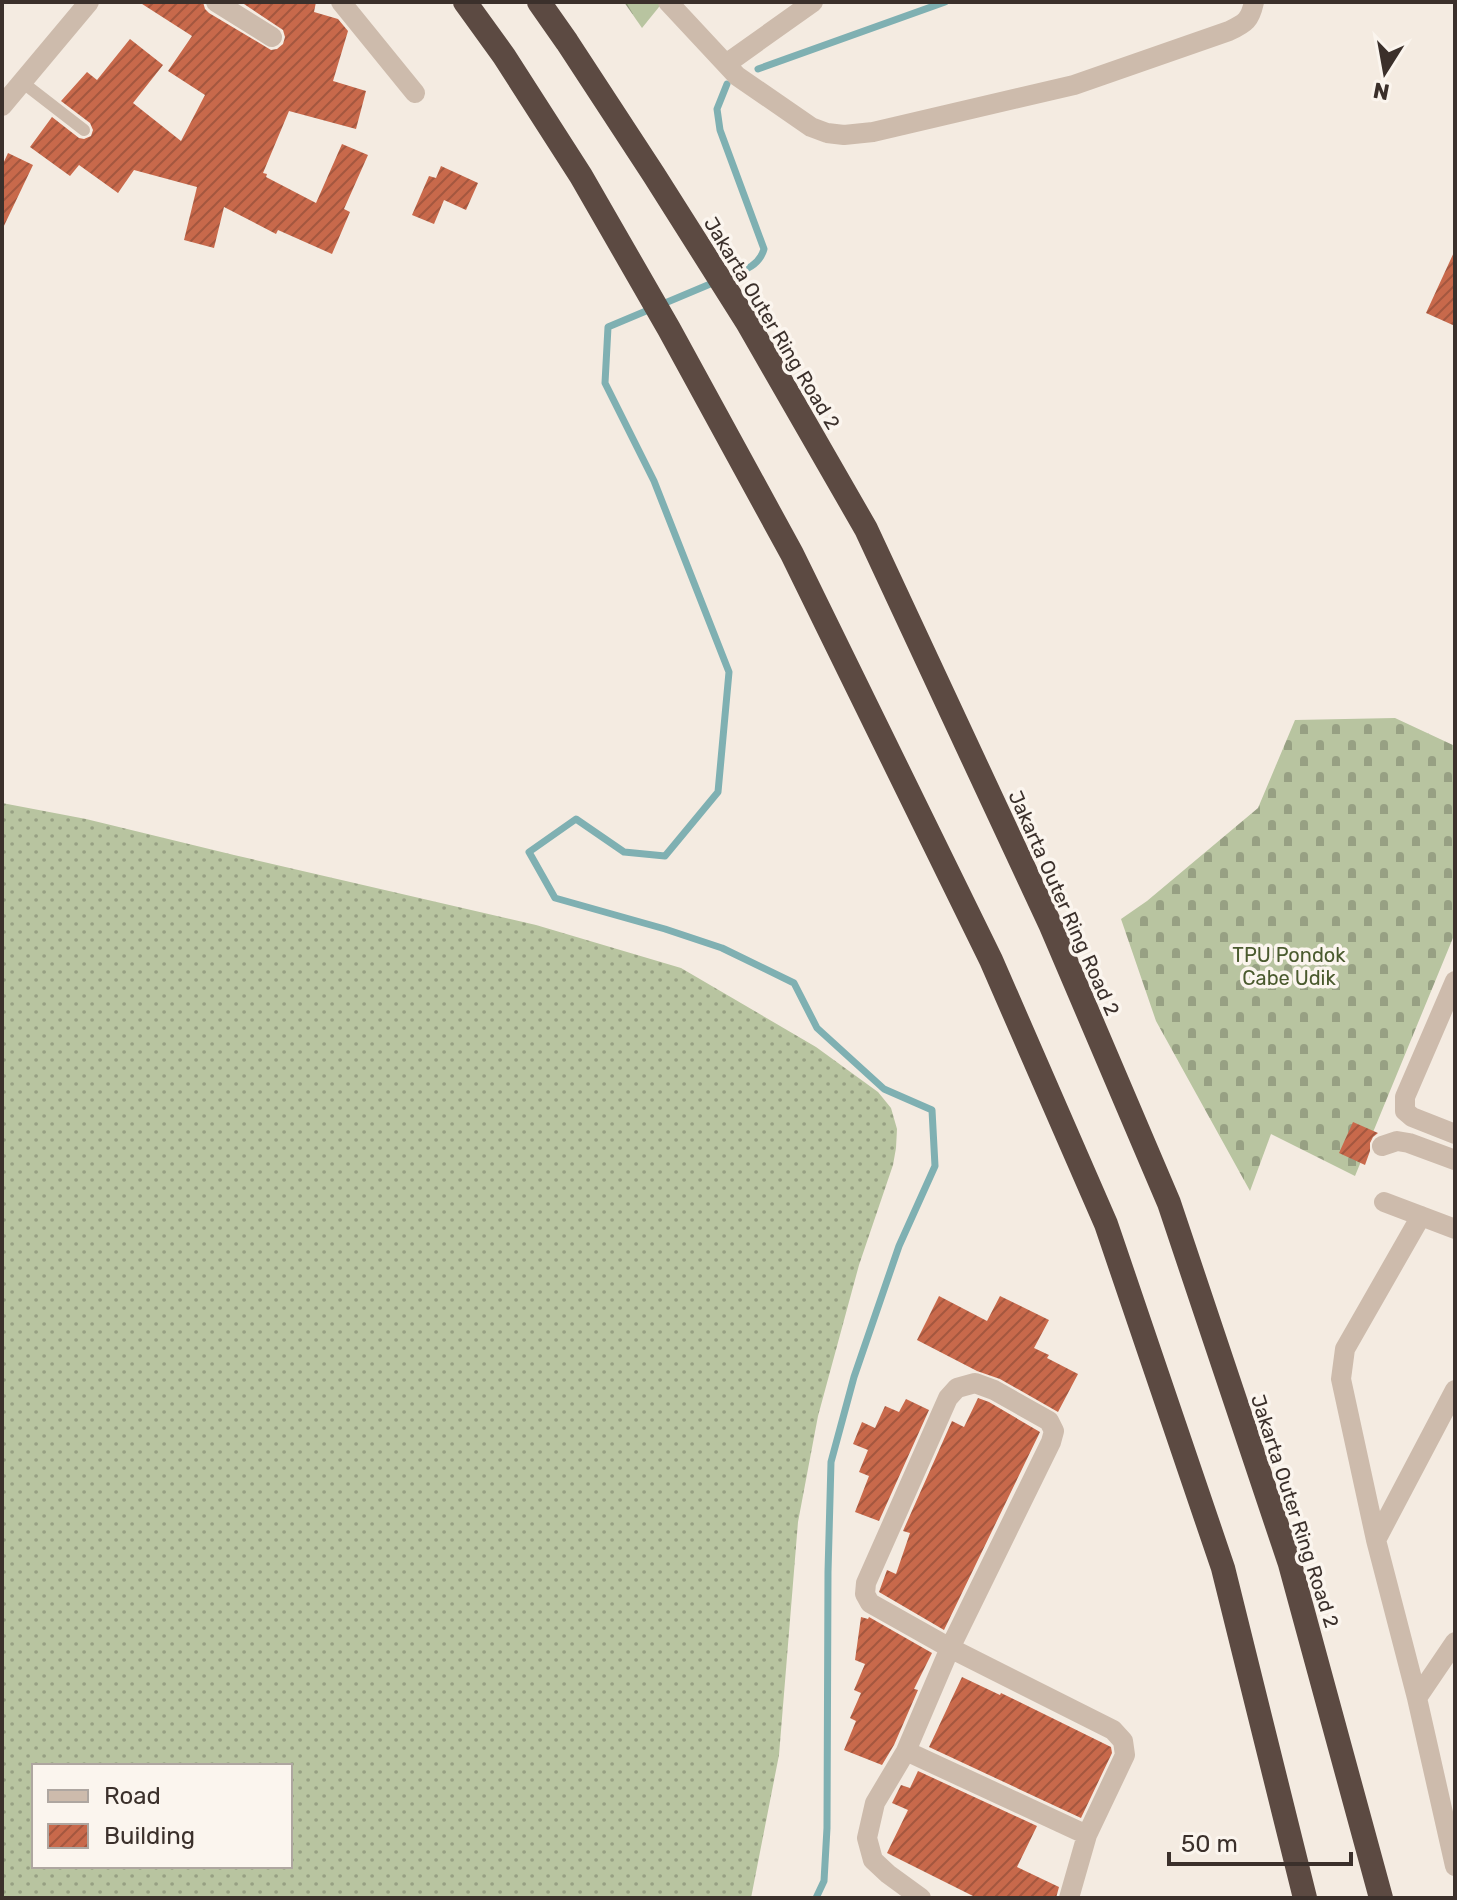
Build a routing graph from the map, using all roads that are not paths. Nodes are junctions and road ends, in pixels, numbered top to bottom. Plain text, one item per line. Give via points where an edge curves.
1 (89, 2) edge
2 (216, 2) edge
3 (341, 2) edge
4 (465, 2) edge
5 (539, 2) edge
6 (668, 2) edge
7 (813, 2) edge
8 (1254, 2) edge
9 (272, 37) dead end
10 (726, 64) junction
11 (22, 82) junction
12 (415, 93) dead end
13 (2, 106) edge
14 (84, 130) dead end
15 (1452, 994) edge
16 (1455, 1134) edge
17 (1382, 1146) dead end
18 (1455, 1160) edge
19 (1384, 1202) dead end
20 (1421, 1216) junction
21 (1455, 1229) edge
22 (1455, 1390) edge
23 (1376, 1540) junction
24 (1455, 1642) edge
25 (950, 1648) junction
26 (1417, 1698) junction
27 (906, 1751) junction
28 (1087, 1835) junction
29 (1455, 1866) edge
30 (921, 1898) edge
31 (1069, 1898) edge
32 (1305, 1898) edge
33 (1381, 1898) edge

1 - 11 street
2 - 9 street
3 - 12 street
4 - 32 highway via 581,176 669,329 792,554 991,960 1106,1224 1223,1568
5 - 33 highway, Jakarta Outer Ring Road 2 via 747,322 866,529 1051,926 1169,1203 1290,1564
6 - 10 street
7 - 10 street
8 - 10 street via 1244,24 1229,31 1074,85 873,132 844,135 811,127
11 - 13 street
11 - 14 lane
15 - 16 street via 1405,1097 1405,1111
17 - 18 street via 1409,1143
19 - 20 street
20 - 21 street
20 - 23 street via 1345,1349 1341,1379
22 - 23 street
23 - 26 street
24 - 26 street
25 - 25 street via 870,1603 866,1583 948,1398 957,1388 975,1383 1049,1421 1054,1431
25 - 27 street
25 - 28 street via 1113,1730 1123,1741 1125,1755
26 - 29 street
27 - 28 street
27 - 30 street via 875,1803 867,1838 873,1860
28 - 31 street

